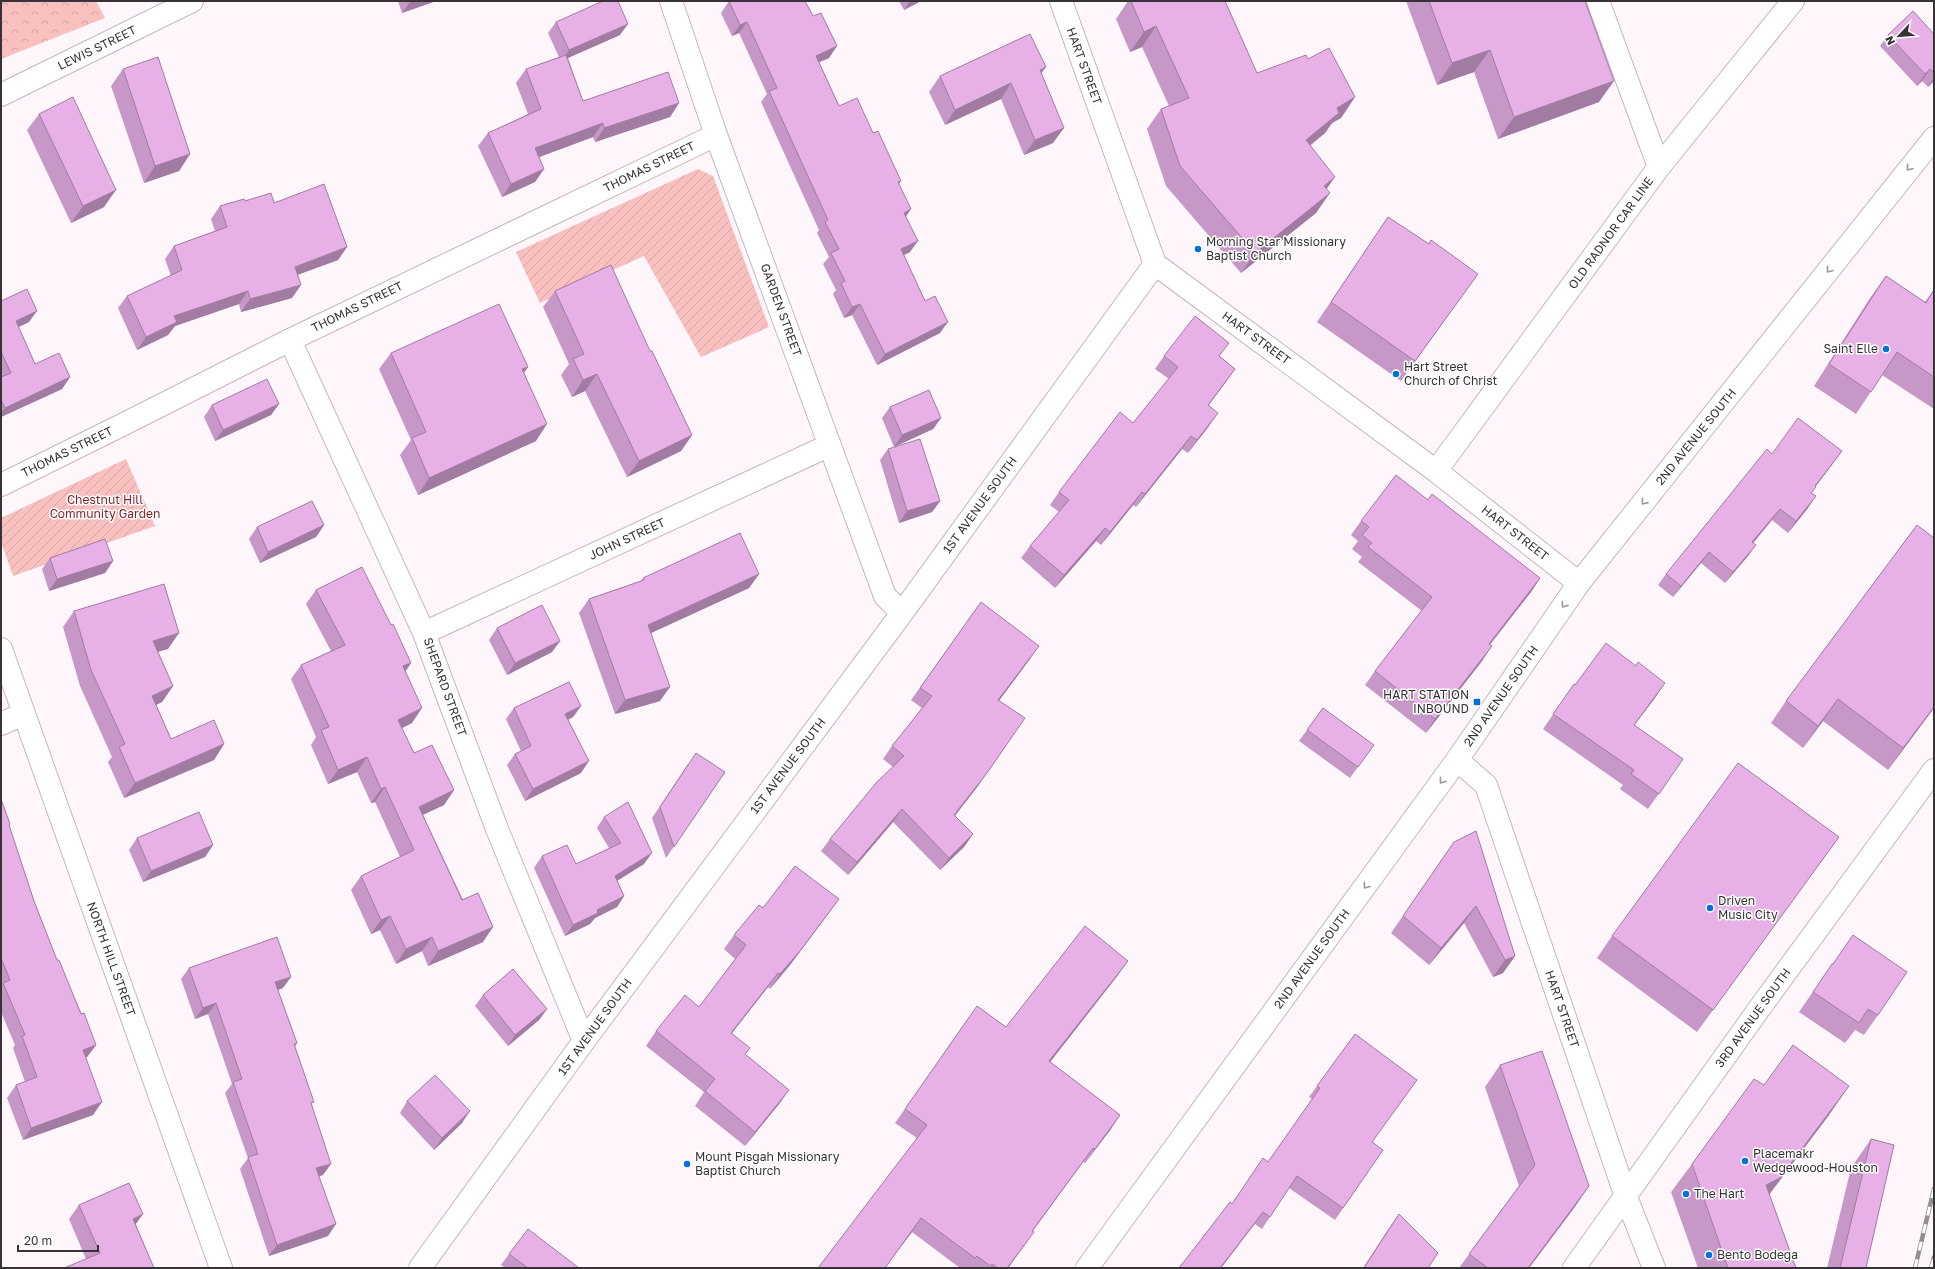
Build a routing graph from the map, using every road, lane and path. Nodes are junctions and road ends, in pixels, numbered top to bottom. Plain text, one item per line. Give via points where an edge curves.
1 (192, 1) edge
2 (671, 1) edge
3 (1061, 1) edge
4 (1598, 1) edge
5 (1793, 1) edge
6 (1, 94) edge
7 (716, 135) junction
8 (1934, 138) edge
9 (1659, 167) junction
10 (1155, 264) junction
11 (290, 340) junction
12 (830, 445) junction
13 (1436, 471) junction
14 (1, 485) edge
15 (1579, 583) junction
16 (902, 613) junction
17 (424, 633) junction
18 (1, 649) edge
19 (23, 714) junction
20 (1, 724) edge
21 (1457, 760) junction
22 (1934, 770) edge
23 (584, 1041) junction
24 (1626, 1197) junction
25 (221, 1268) edge
26 (420, 1268) edge
27 (1087, 1268) edge
28 (1574, 1268) edge
29 (1654, 1268) edge

1 - 6 street, LEWIS STREET
2 - 7 street, GARDEN STREET
3 - 10 street, HART STREET
4 - 9 street
5 - 9 street, OLD RADNOR CAR LINE
7 - 11 street, THOMAS STREET
7 - 12 street, GARDEN STREET
8 -> 15 street, 2ND AVENUE SOUTH
9 - 13 street, OLD RADNOR CAR LINE
10 - 13 street, HART STREET
10 - 16 street, 1ST AVENUE SOUTH
11 - 14 street, THOMAS STREET
11 - 17 street, SHEPARD STREET
12 - 16 street, GARDEN STREET via 885,596
12 - 17 street, JOHN STREET
13 - 15 street, HART STREET
15 -> 21 street, 2ND AVENUE SOUTH
16 - 23 street, 1ST AVENUE SOUTH
17 - 23 street, SHEPARD STREET via 497,829
18 - 19 street, NORTH HILL STREET
19 - 20 street
19 - 25 street, NORTH HILL STREET
21 - 24 street, HART STREET via 1486,785
21 -> 27 street, 2ND AVENUE SOUTH
22 - 24 street, 3RD AVENUE SOUTH via 1764,1002
23 - 26 street, 1ST AVENUE SOUTH
24 - 28 street, 3RD AVENUE SOUTH
24 - 29 street, HART STREET

